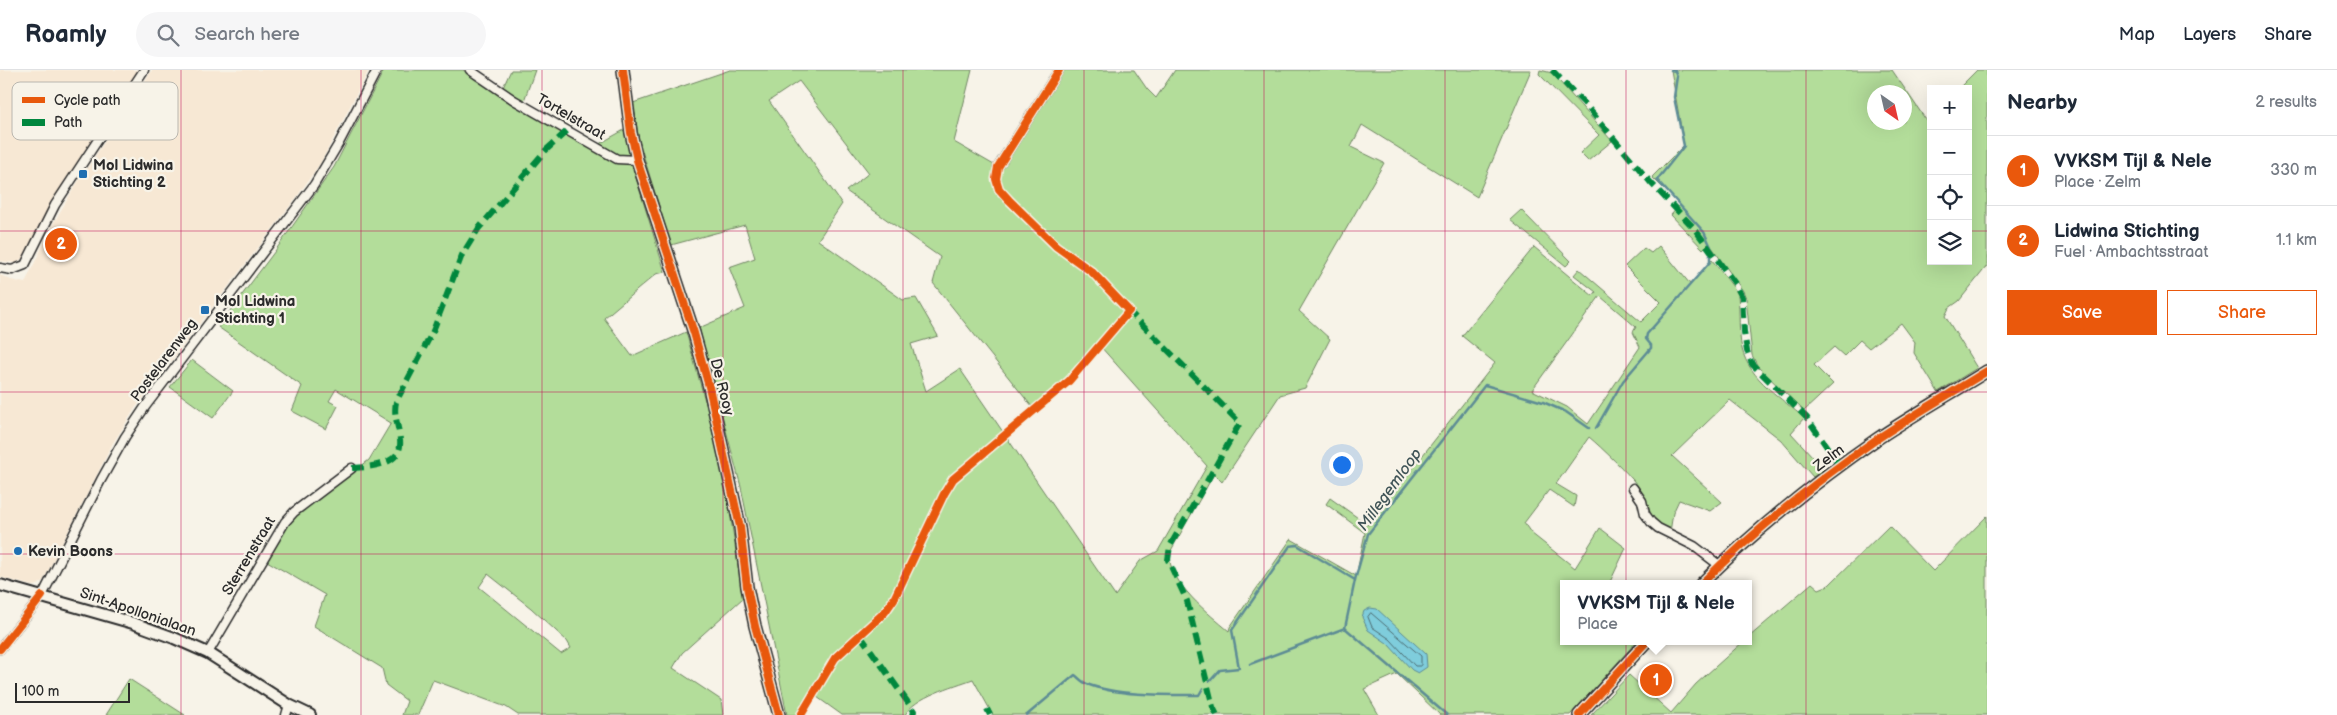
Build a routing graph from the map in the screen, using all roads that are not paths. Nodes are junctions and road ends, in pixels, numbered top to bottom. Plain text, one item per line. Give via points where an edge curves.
1 (144, 70) edge
2 (377, 70) edge
3 (470, 70) edge
4 (623, 70) edge
5 (1058, 70) edge
6 (136, 82) edge
7 (98, 140) edge
8 (637, 160) junction
9 (998, 167) dead end
10 (0, 268) edge
11 (1987, 371) edge
12 (352, 468) dead end
13 (1633, 488) dead end
14 (1720, 565) junction
15 (1705, 580) edge
16 (0, 585) edge
17 (42, 596) junction
18 (1643, 645) edge
19 (0, 649) edge
20 (208, 653) junction
21 (288, 710) edge
22 (310, 715) edge
23 (779, 715) edge
24 (1579, 715) edge

1 - 6 street
2 - 17 street, Postelarenweg via 314,186 125,437
3 - 8 street, Tortelstraat via 514,100 617,159
4 - 8 street, De Rooy
5 - 9 street
7 - 10 street via 56,205 25,265 12,270
8 - 23 street, De Rooy via 694,332 740,527 754,626
11 - 14 street, Zelm via 1852,457
12 - 20 street, Sterrenstraat via 285,522
13 - 14 street via 1651,522
14 - 15 street, Zelm
16 - 17 street, Sint-Apollonialaan
17 - 19 street, Postelarenweg
17 - 20 street, Sint-Apollonialaan via 146,627
18 - 24 street
20 - 21 street, Sint-Apollonialaan
21 - 22 street, Sint-Apollonialaan

